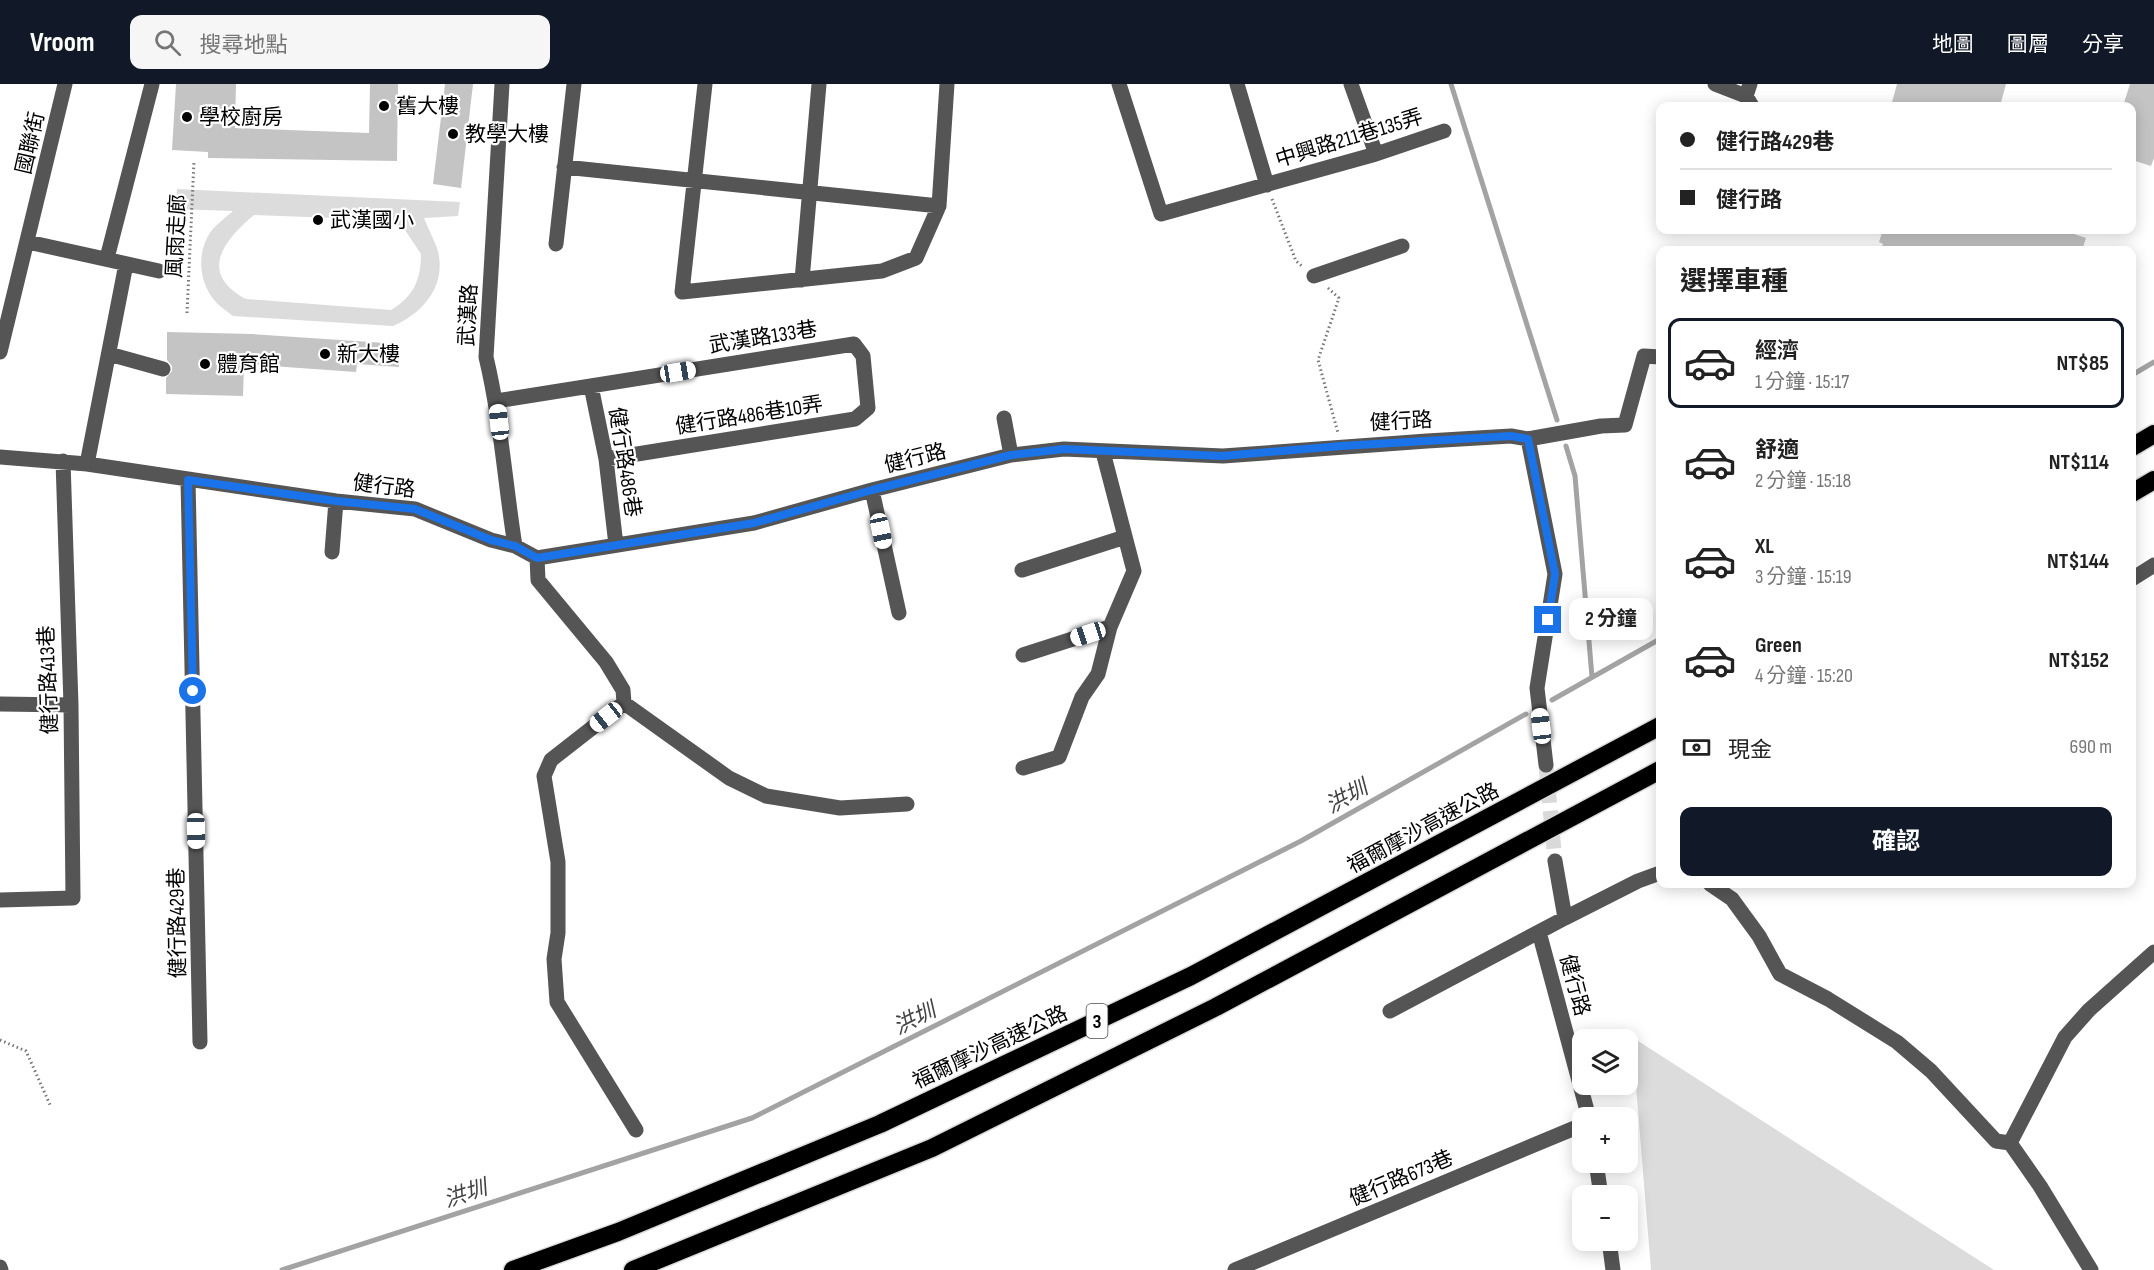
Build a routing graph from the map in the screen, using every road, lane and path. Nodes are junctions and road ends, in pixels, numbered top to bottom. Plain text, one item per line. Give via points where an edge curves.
1 (66, 84) edge
2 (152, 84) edge
3 (502, 84) edge
4 (574, 84) edge
5 (705, 84) edge
6 (819, 84) edge
7 (947, 84) edge
8 (1119, 84) edge
9 (1237, 84) edge
10 (1352, 84) edge
11 (1715, 84) edge
12 (1749, 96) edge
13 (1444, 131) dead end
14 (1376, 154) junction
15 (194, 161) dead end
16 (564, 167) junction
17 (695, 181) junction
18 (1267, 185) junction
19 (810, 193) junction
20 (939, 206) junction
21 (28, 242) junction
22 (556, 244) dead end
23 (1402, 246) dead end
24 (107, 258) junction
25 (126, 264) junction
26 (159, 271) dead end
27 (1314, 276) junction
28 (801, 280) junction
29 (187, 313) dead end
30 (0, 352) edge
31 (109, 354) junction
32 (1656, 357) edge
33 (163, 369) dead end
34 (866, 382) joint
35 (591, 386) junction
36 (496, 401) junction
37 (1005, 418) dead end
38 (2154, 434) edge
39 (1528, 439) junction
40 (2136, 445) edge
41 (1341, 446) junction
42 (1103, 452) junction
43 (1011, 455) junction
44 (0, 457) edge
45 (606, 459) junction
46 (63, 462) junction
47 (87, 464) junction
48 (188, 480) junction
49 (2154, 480) edge
50 (872, 490) junction
51 (2136, 491) edge
52 (336, 501) junction
53 (1125, 537) junction
54 (616, 545) junction
55 (515, 546) junction
56 (332, 552) dead end
57 (537, 558) junction
58 (2154, 565) edge
59 (1022, 570) dead end
60 (2136, 576) edge
61 (899, 613) dead end
62 (1110, 627) junction
63 (1023, 655) dead end
64 (624, 703) junction
65 (0, 704) edge
66 (71, 705) junction
67 (1656, 728) edge
68 (1546, 765) tunnel mouth
69 (1023, 768) dead end
70 (1656, 772) edge
71 (907, 804) dead end
72 (1555, 861) tunnel mouth
73 (1655, 875) edge
74 (1716, 888) edge
75 (0, 900) edge
76 (1565, 918) junction
77 (1539, 932) junction
78 (2154, 952) edge
79 (1390, 1011) dead end
80 (0, 1040) edge
81 (200, 1042) dead end
82 (51, 1107) dead end
83 (1585, 1107) edge
84 (1572, 1129) edge
85 (636, 1130) dead end
86 (2010, 1143) junction
87 (1610, 1251) edge
88 (513, 1270) edge
89 (633, 1270) edge
90 (1235, 1270) edge
91 (1613, 1270) edge
92 (2091, 1270) edge

1 - 21 street, 國聯街
2 - 24 street
3 - 36 street, 武漢路 via 486,357
4 - 16 street
5 - 17 street
6 - 19 street
7 - 20 street
8 - 18 street, 中興路211巷135弄 via 1161,214
9 - 18 street
10 - 14 street
11 - 12 street
13 - 14 street, 中興路211巷135弄
14 - 18 street, 中興路211巷135弄
15 - 29 path, 風雨走廊
16 - 17 street
16 - 22 street
17 - 19 street
17 - 28 street via 682,292
18 - 27 path via 1296,261
19 - 20 street
19 - 28 street
20 - 28 street via 916,258 882,271
21 - 24 street
21 - 30 street, 國聯街
23 - 27 street
24 - 25 street
25 - 26 street
25 - 31 street
27 - 41 path via 1338,298 1318,360
31 - 33 street
31 - 47 street
32 - 39 street, 健行路 via 1644,356 1625,424
34 - 35 street, 武漢路133巷 via 863,356 854,344
34 - 45 street, 健行路486巷10弄 via 868,408 855,419
35 - 36 street, 武漢路133巷
35 - 45 street, 健行路486巷
36 - 55 street, 武漢路
37 - 43 street
38 - 40 highway
39 - 41 street, 健行路 via 1511,436
39 - 68 street via 1555,574 1537,688
41 - 42 street, 健行路 via 1222,456
42 - 43 street, 健行路 via 1064,449
42 - 53 street
43 - 50 street, 健行路
44 - 46 street, 健行路
45 - 54 street, 健行路486巷
46 - 47 street, 健行路
46 - 66 street, 健行路413巷
47 - 48 street, 健行路
48 - 52 street, 健行路
48 - 81 street, 健行路429巷
49 - 51 highway
50 - 54 street, 健行路 via 754,523
50 - 61 street
52 - 55 street, 健行路 via 415,509
52 - 56 street
53 - 59 street
53 - 62 street via 1134,571
54 - 57 street, 健行路
55 - 57 street, 健行路
57 - 64 street via 538,580 606,662 623,690
58 - 60 street
62 - 63 street
62 - 69 street via 1098,674 1082,697 1059,757
64 - 71 street via 729,778 766,796 840,808
64 - 85 street via 551,760 544,776 558,862 554,959 557,1002
65 - 66 street
66 - 75 street, 健行路413巷 via 73,898
67 - 88 highway, 福爾摩沙高速公路 / 3 via 1191,976 891,1119 618,1232
70 - 89 highway, 3 via 1216,1007 932,1148
72 - 76 street
73 - 76 street, 健行路
74 - 86 street via 1732,899 1780,974 1897,1042 1932,1071 1996,1141
76 - 77 street, 健行路
77 - 79 street, 健行路
77 - 83 street, 健行路
78 - 86 street via 2065,1037
80 - 82 path via 26,1051
84 - 90 street, 健行路673巷
86 - 92 street
87 - 91 street

